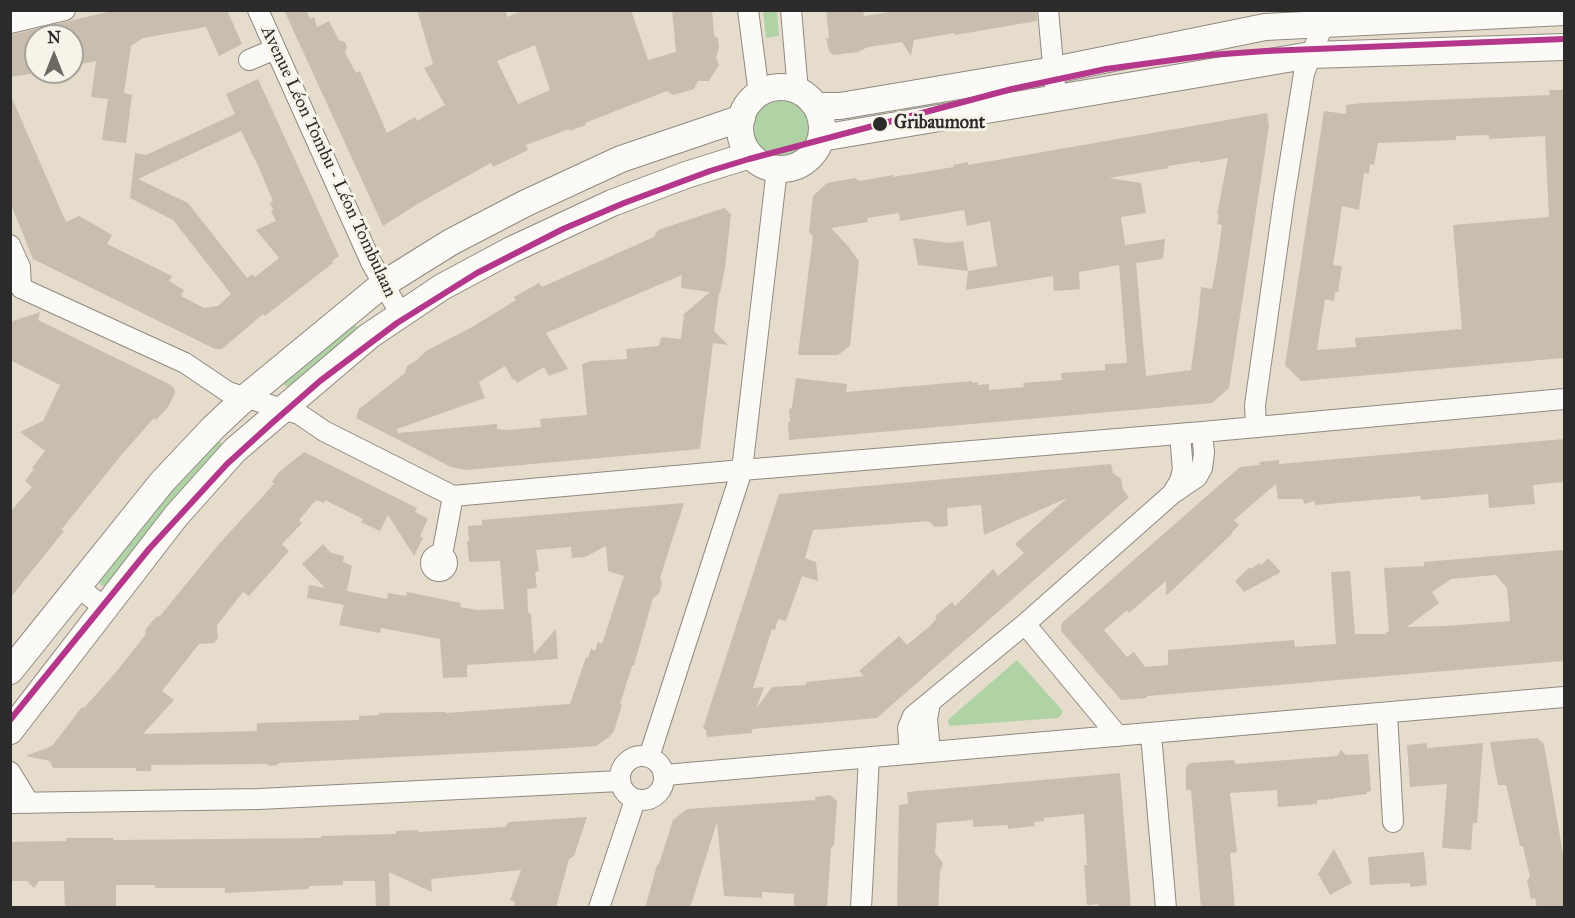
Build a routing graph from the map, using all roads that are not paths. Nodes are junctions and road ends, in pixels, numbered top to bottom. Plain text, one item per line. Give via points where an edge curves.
1 (65, 10) edge
2 (258, 10) edge
3 (748, 10) edge
4 (791, 10) edge
5 (1048, 10) edge
6 (1564, 12) edge
7 (1326, 17) edge
8 (10, 23) edge
9 (1564, 47) edge
10 (275, 49) junction
11 (1311, 55) junction
12 (249, 60) dead end
13 (1054, 70) junction
14 (759, 94) junction
15 (1056, 98) junction
16 (807, 99) junction
17 (742, 118) junction
18 (821, 138) junction
19 (750, 155) junction
20 (777, 169) junction
21 (10, 245) edge
22 (382, 285) junction
23 (16, 289) edge
24 (400, 313) junction
25 (246, 397) junction
26 (1564, 399) edge
27 (283, 408) junction
28 (1256, 426) junction
29 (1202, 432) junction
30 (1180, 434) junction
31 (742, 470) junction
32 (1172, 494) junction
33 (453, 496) junction
34 (441, 555) dead end
35 (78, 587) junction
36 (105, 608) junction
37 (1025, 624) junction
38 (10, 672) edge
39 (1564, 697) edge
40 (1387, 713) junction
41 (10, 730) edge
42 (1151, 734) junction
43 (1118, 736) junction
44 (920, 753) junction
45 (649, 757) junction
46 (869, 757) junction
47 (10, 772) edge
48 (665, 775) junction
49 (620, 781) junction
50 (634, 800) junction
51 (20, 803) edge
52 (1393, 822) dead end
53 (599, 908) edge
54 (861, 908) edge
55 (1167, 908) edge

1 - 8 street
2 - 10 street, Avenue Léon Tombu - Léon Tombulaan
3 - 14 street
4 - 16 street
5 - 13 street
6 - 7 main road
7 - 11 street
7 - 13 main road
9 - 11 main road
10 - 12 street
10 - 22 street, Avenue Léon Tombu - Léon Tombulaan
11 - 15 main road
11 - 28 street via 1304,73 1284,199 1255,405
13 - 15 street
13 - 16 main road via 840,105
14 - 16 main road via 785,87
14 - 17 main road via 746,107
15 - 18 main road
16 - 18 main road via 823,127
17 - 19 main road via 741,137
17 - 22 main road via 621,159 525,203
18 - 20 main road via 810,158 789,169
19 - 20 main road
19 - 24 main road via 612,203 512,250
20 - 31 street
21 - 23 street via 20,267
22 - 24 street, Avenue Léon Tombu - Léon Tombulaan
22 - 25 main road
23 - 25 street via 184,363 228,392
24 - 27 main road
25 - 27 street
25 - 35 main road via 162,482
26 - 28 street
27 - 33 street
27 - 36 main road via 235,450 198,491
28 - 29 street
29 - 30 street
29 - 32 street via 1202,468 1197,477
30 - 31 street
30 - 32 street via 1183,470
31 - 33 street
31 - 45 street
32 - 37 street
33 - 34 street
35 - 36 street
35 - 38 main road
36 - 41 main road
37 - 43 street
37 - 44 street via 930,703
39 - 40 street
40 - 42 street
40 - 52 street
42 - 43 street
42 - 55 street
43 - 44 street
44 - 46 street
45 - 48 street via 658,762
45 - 49 street via 628,761 620,772
46 - 48 street
46 - 54 street
47 - 51 street
48 - 50 street via 654,798
49 - 50 street via 624,792
49 - 51 street via 259,799
50 - 53 street

